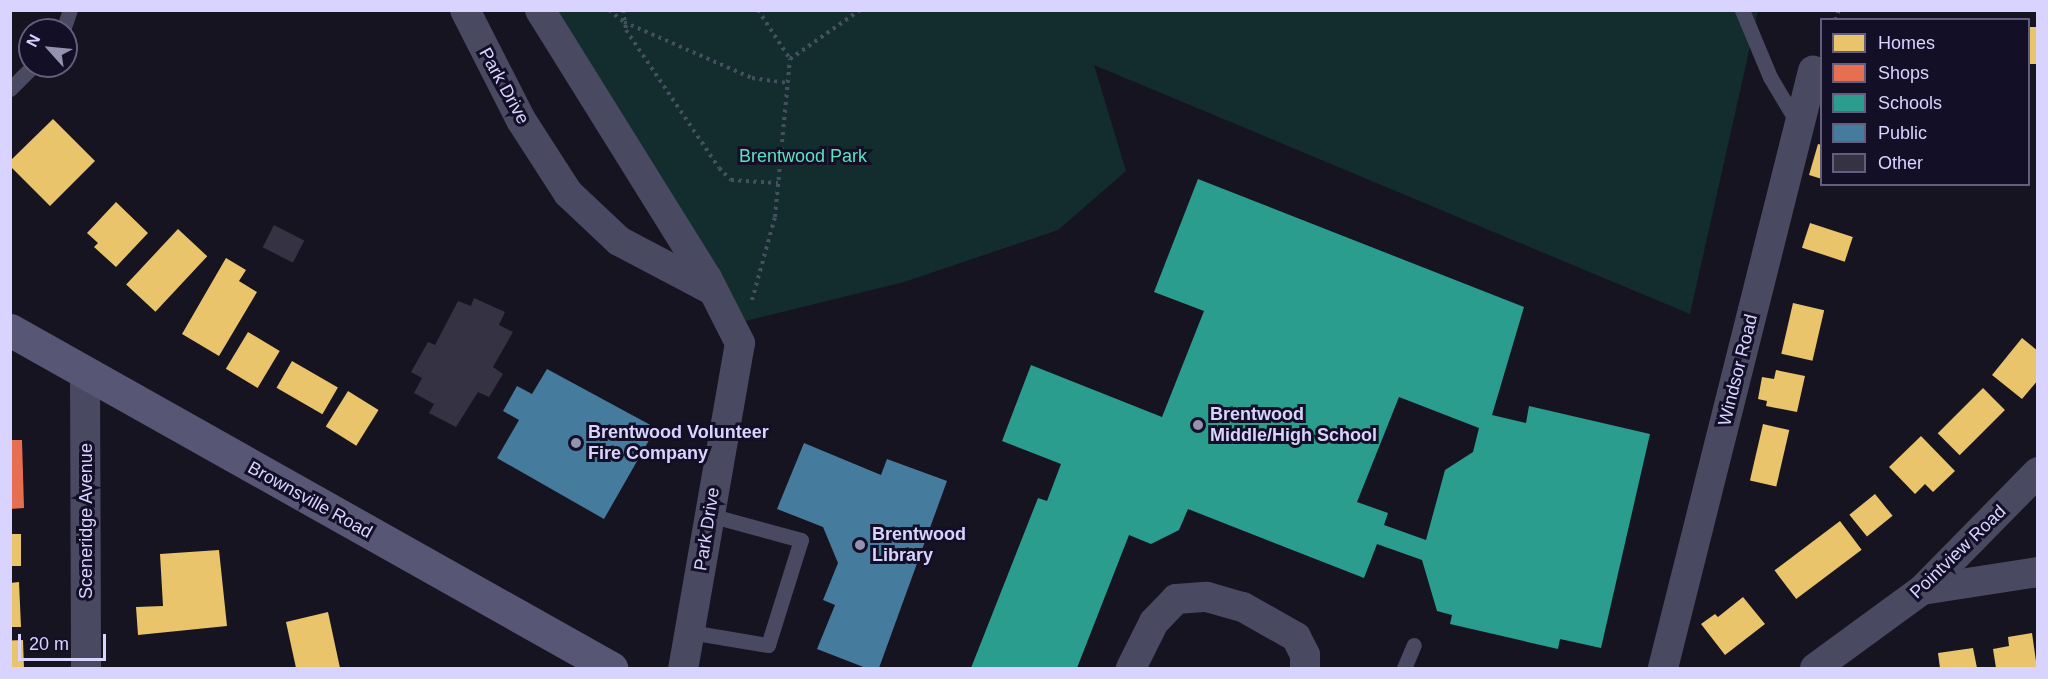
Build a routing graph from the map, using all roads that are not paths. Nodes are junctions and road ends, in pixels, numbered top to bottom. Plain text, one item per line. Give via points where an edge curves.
1 (465, 10) edge
2 (540, 10) edge
3 (1742, 10) edge
4 (1814, 71) dead end
5 (22, 78) edge
6 (10, 90) edge
7 (1799, 127) junction
8 (712, 290) junction
9 (10, 330) edge
10 (85, 373) junction
11 (2037, 472) edge
12 (709, 515) junction
13 (2037, 572) edge
14 (1922, 590) junction
15 (690, 632) junction
16 (1414, 645) dead end
17 (86, 669) edge
18 (610, 669) edge
19 (683, 669) edge
20 (1131, 669) edge
21 (1305, 669) edge
22 (1404, 669) edge
23 (1663, 669) edge
24 (1815, 669) edge

1 - 8 street, Park Drive via 521,120 568,193 619,241
2 - 8 street
3 - 7 lane via 1770,78
4 - 7 street, Windsor Road
5 - 6 lane
7 - 23 street, Windsor Road
8 - 12 street, Park Drive via 740,343
9 - 10 main road, Brownsville Road
10 - 17 street, Sceneridge Avenue
10 - 18 main road, Brownsville Road
11 - 14 street, Pointview Road
12 - 15 street, Park Drive
12 - 15 lane via 801,540 768,645
13 - 14 street
14 - 24 street, Pointview Road
15 - 19 street, Park Drive
16 - 22 lane
20 - 21 street via 1154,622 1176,599 1207,597 1243,607 1296,637 1305,655

